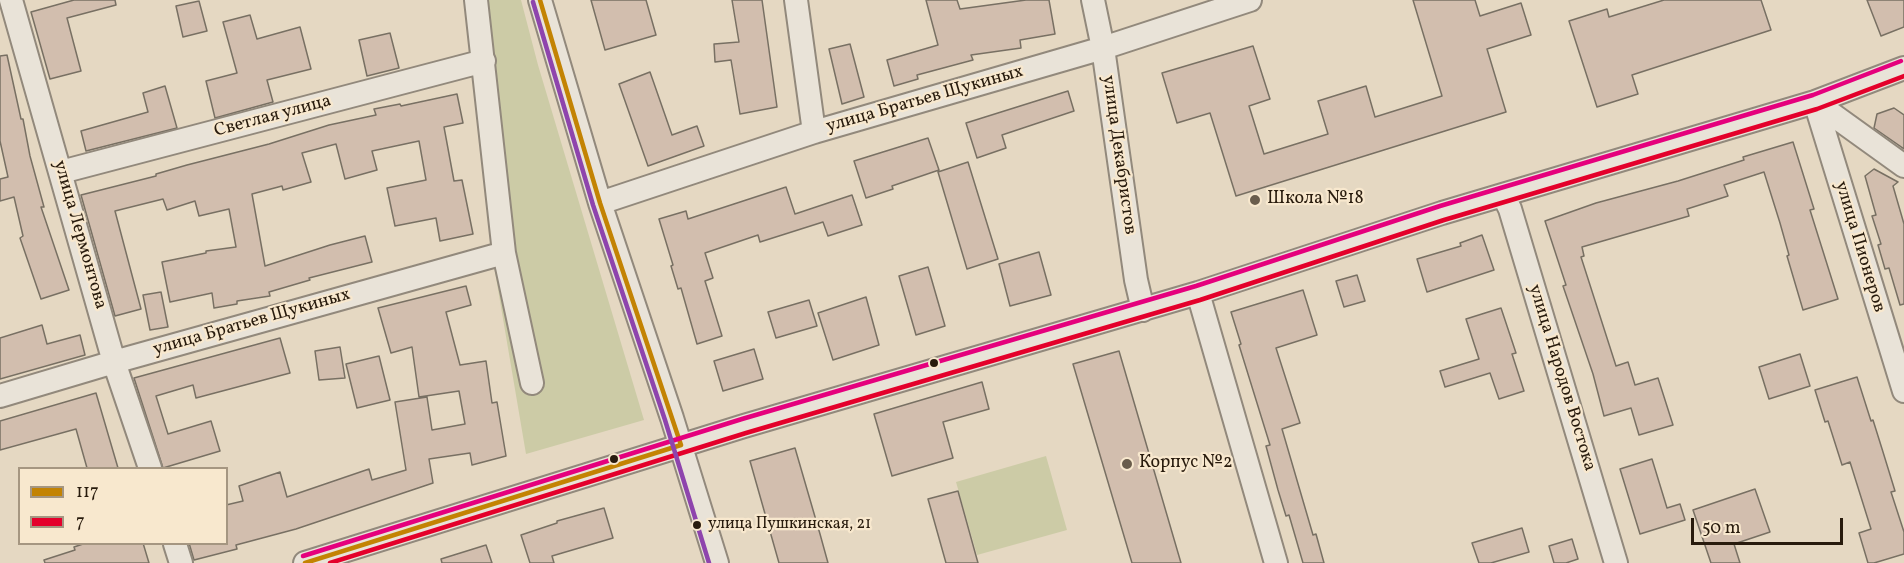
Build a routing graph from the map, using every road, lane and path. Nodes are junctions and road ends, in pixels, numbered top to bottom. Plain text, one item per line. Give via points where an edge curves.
1 (12, 0) edge
2 (476, 0) edge
3 (540, 0) edge
4 (796, 0) edge
5 (1093, 0) edge
6 (1250, 0) edge
7 (1103, 48) junction
8 (484, 61) junction
9 (1904, 68) edge
10 (1815, 102) junction
11 (814, 132) junction
12 (1904, 166) edge
13 (61, 172) junction
14 (1503, 195) junction
15 (600, 203) junction
16 (504, 253) junction
17 (1198, 293) junction
18 (1143, 310) junction
19 (114, 362) junction
20 (532, 383) dead end
21 (1904, 391) edge
22 (0, 396) edge
23 (681, 445) junction
24 (150, 467) edge
25 (176, 545) edge
26 (181, 563) edge
27 (305, 563) edge
28 (717, 563) edge
29 (1276, 563) edge
30 (1616, 563) edge

1 - 13 street, улица Лермонтова
2 - 8 street
3 - 15 street
4 - 11 street
5 - 7 street, улица Декабристов
6 - 7 street, улица Братьев Щукиных
7 - 11 street, улица Братьев Щукиных
7 - 18 street, улица Декабристов
8 - 13 street, Светлая улица
8 - 16 street
9 - 10 street
10 - 12 street
10 - 14 street
10 - 21 street, улица Пионеров
11 - 15 street, улица Братьев Щукиных
13 - 19 street, улица Лермонтова
14 - 17 street
14 - 30 street, улица Народов Востока
15 - 23 street
16 - 19 street, улица Братьев Щукиных
16 - 20 street
17 - 18 street
17 - 29 street
18 - 23 street
19 - 22 street, улица Братьев Щукиных
19 - 24 street, улица Лермонтова
23 - 27 street
23 - 28 street
25 - 26 street

